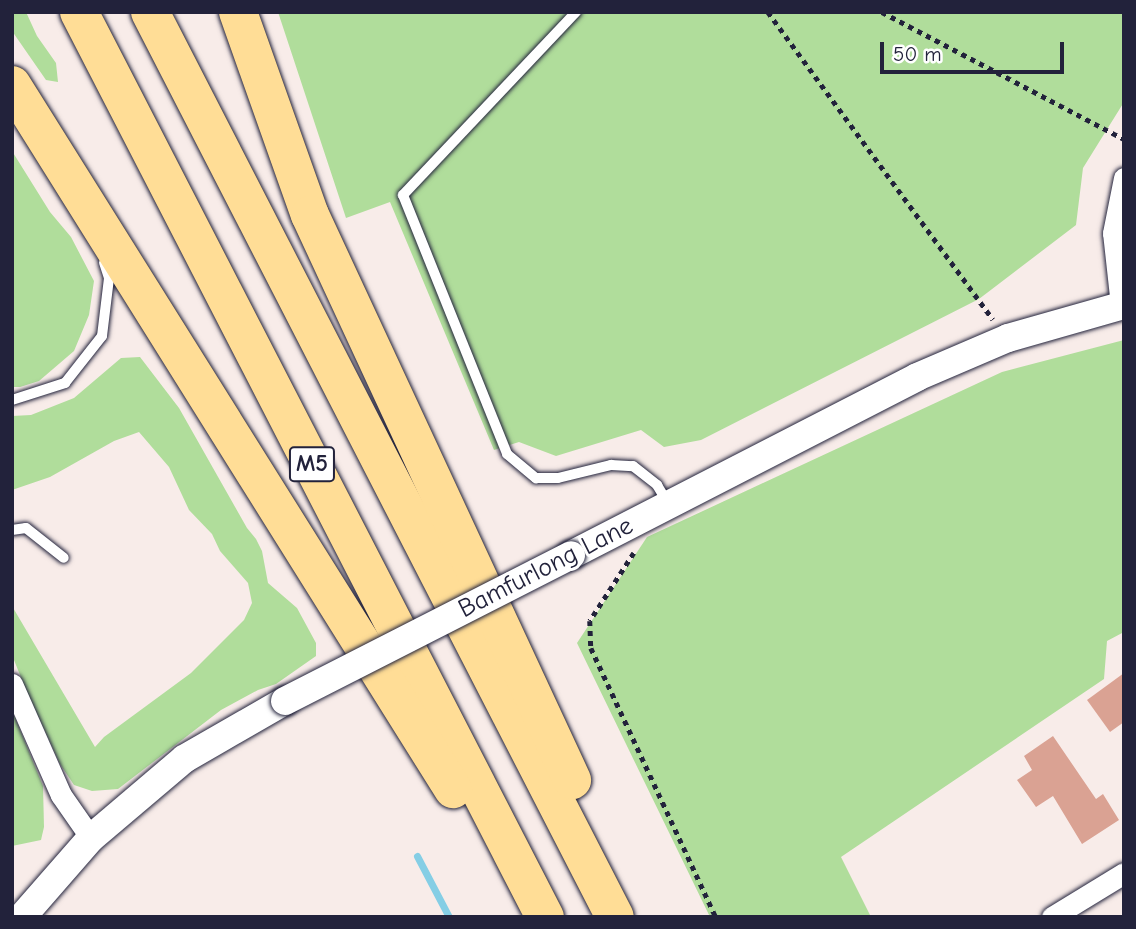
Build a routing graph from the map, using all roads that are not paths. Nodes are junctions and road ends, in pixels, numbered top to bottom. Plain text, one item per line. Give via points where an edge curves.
1 (79, 12) edge
2 (150, 12) edge
3 (238, 12) edge
4 (576, 12) edge
5 (12, 85) edge
6 (1124, 178) edge
7 (83, 197) junction
8 (98, 243) dead end
9 (102, 255) dead end
10 (1122, 305) edge
11 (12, 400) edge
12 (669, 505) junction
13 (12, 530) edge
14 (64, 558) dead end
15 (12, 684) edge
16 (91, 838) junction
17 (1124, 873) edge
18 (22, 917) edge
19 (531, 917) edge
20 (544, 917) edge
21 (615, 917) edge
22 (631, 917) edge
23 (1052, 917) edge

1 - 20 highway, M5
2 - 21 highway, M5
3 - 22 highway via 310,215
4 - 12 lane via 404,195 507,454 536,478 558,478 611,465 633,466 657,485
5 - 7 highway, M5
6 - 10 street via 1112,233
7 - 8 lane
7 - 19 highway, M5
9 - 11 lane via 109,278 102,336 65,383
10 - 12 street, Bamfurlong Lane via 1008,338 918,377
12 - 16 street, Bamfurlong Lane, bridge via 285,701 184,759
13 - 14 lane via 26,528
15 - 16 street via 61,795
16 - 18 street, Bamfurlong Lane
17 - 23 street

